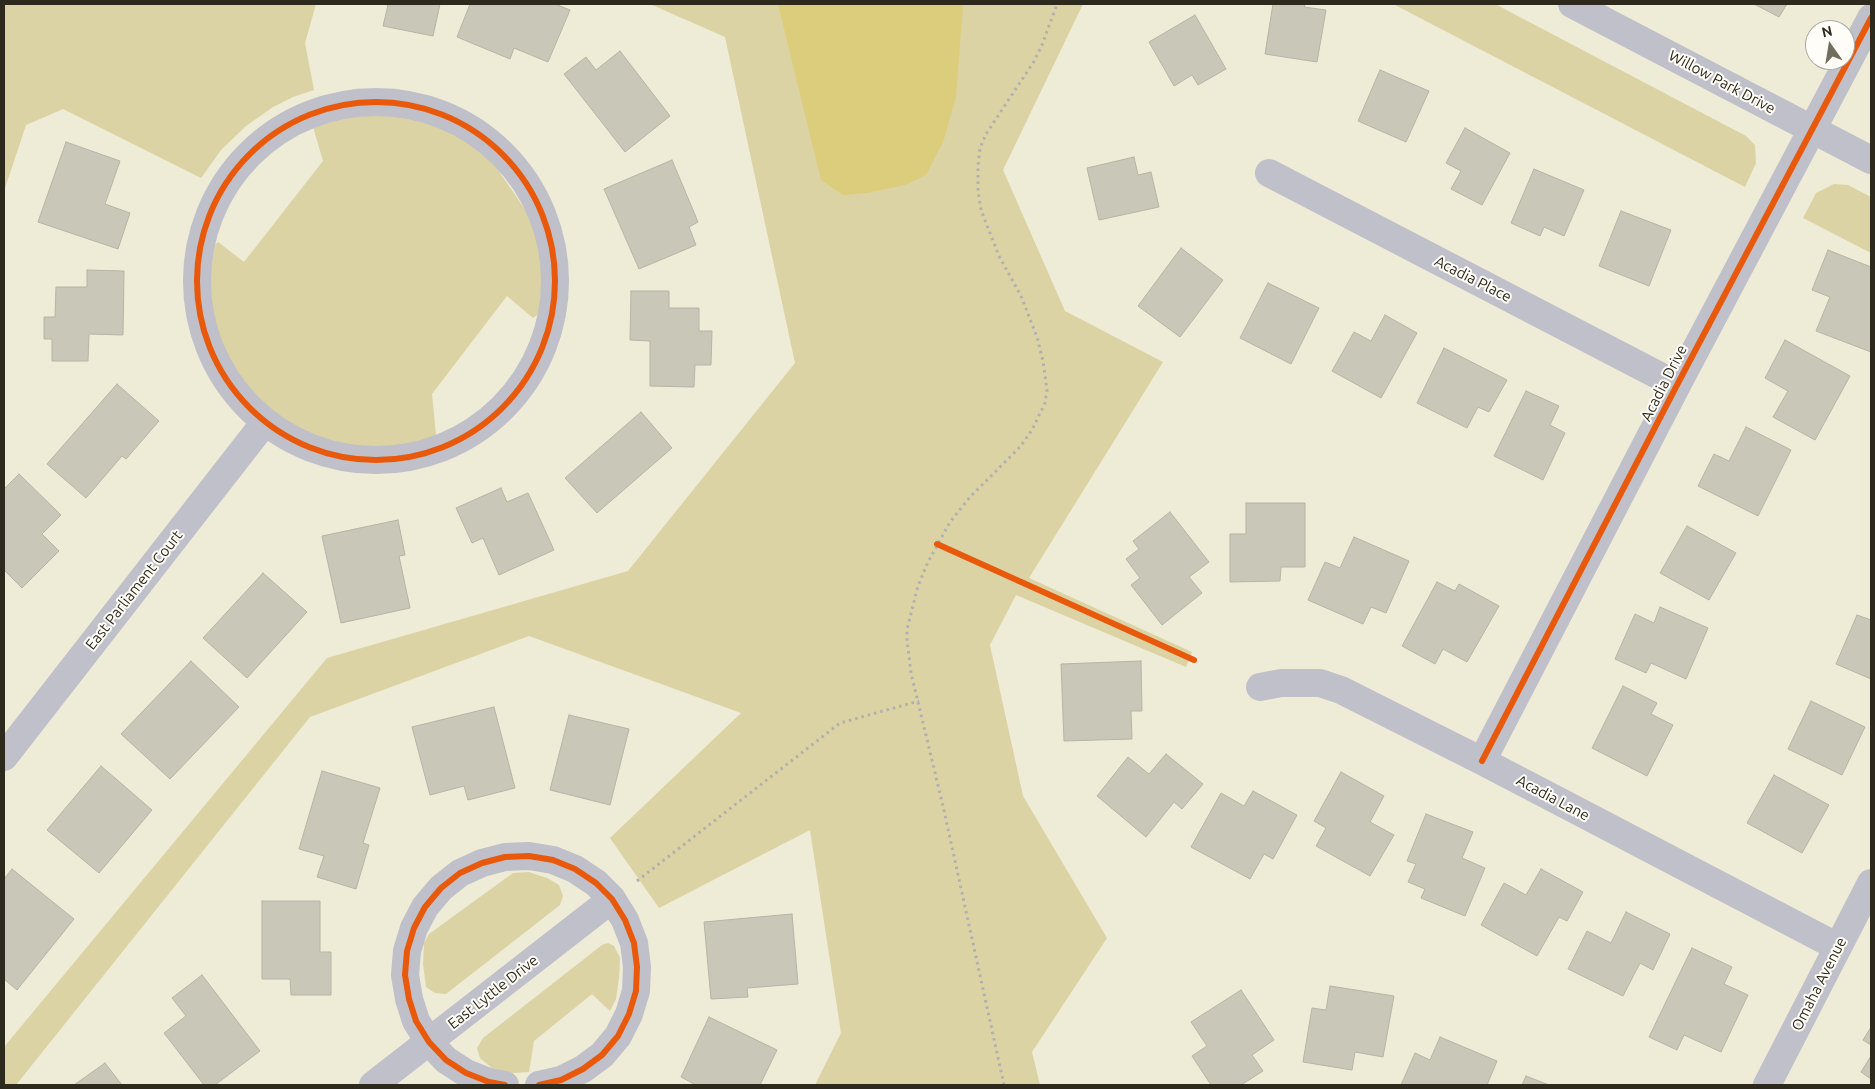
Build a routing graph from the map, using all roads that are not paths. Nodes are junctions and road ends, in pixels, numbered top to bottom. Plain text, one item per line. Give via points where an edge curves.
1 (1572, 4) edge
2 (1871, 18) edge
3 (1812, 129) junction
4 (1871, 160) edge
5 (1269, 173) dead end
6 (1677, 385) junction
7 (265, 422) junction
8 (1260, 687) dead end
9 (4, 757) edge
10 (1482, 761) junction
11 (1871, 883) edge
12 (612, 899) junction
13 (1838, 947) junction
14 (429, 1042) junction
15 (374, 1085) edge
16 (505, 1085) edge
17 (539, 1085) edge
18 (1767, 1085) edge

1 - 3 street, Willow Park Drive
2 - 3 street, Acadia Drive
3 - 4 street, Willow Park Drive
3 - 6 street, Acadia Drive
5 - 6 street, Acadia Place
6 - 10 street, Acadia Drive
7 - 7 street via 294,441 320,452 360,460 401,458 441,448 478,429 522,386 542,350 548,331 556,270 541,210 520,174 491,143 454,119 434,111 406,104 347,104 305,116 267,138 236,169 223,186 204,226 196,269 198,305 204,334 221,374
7 - 9 street, East Parliament Court
8 - 10 street, Acadia Lane via 1300,683 1334,688
10 - 13 street, Acadia Lane
11 - 13 street, Omaha Avenue
12 - 14 street, East Lyttle Drive
12 - 14 street via 596,882 575,869 529,856 505,857 460,873 425,907 407,951 405,975 409,999 416,1021
12 - 17 street via 626,920 634,943 636,991 629,1014 618,1036 602,1055 561,1080
13 - 18 street, Omaha Avenue
14 - 15 street, East Lyttle Drive
14 - 16 street via 446,1060 466,1073

